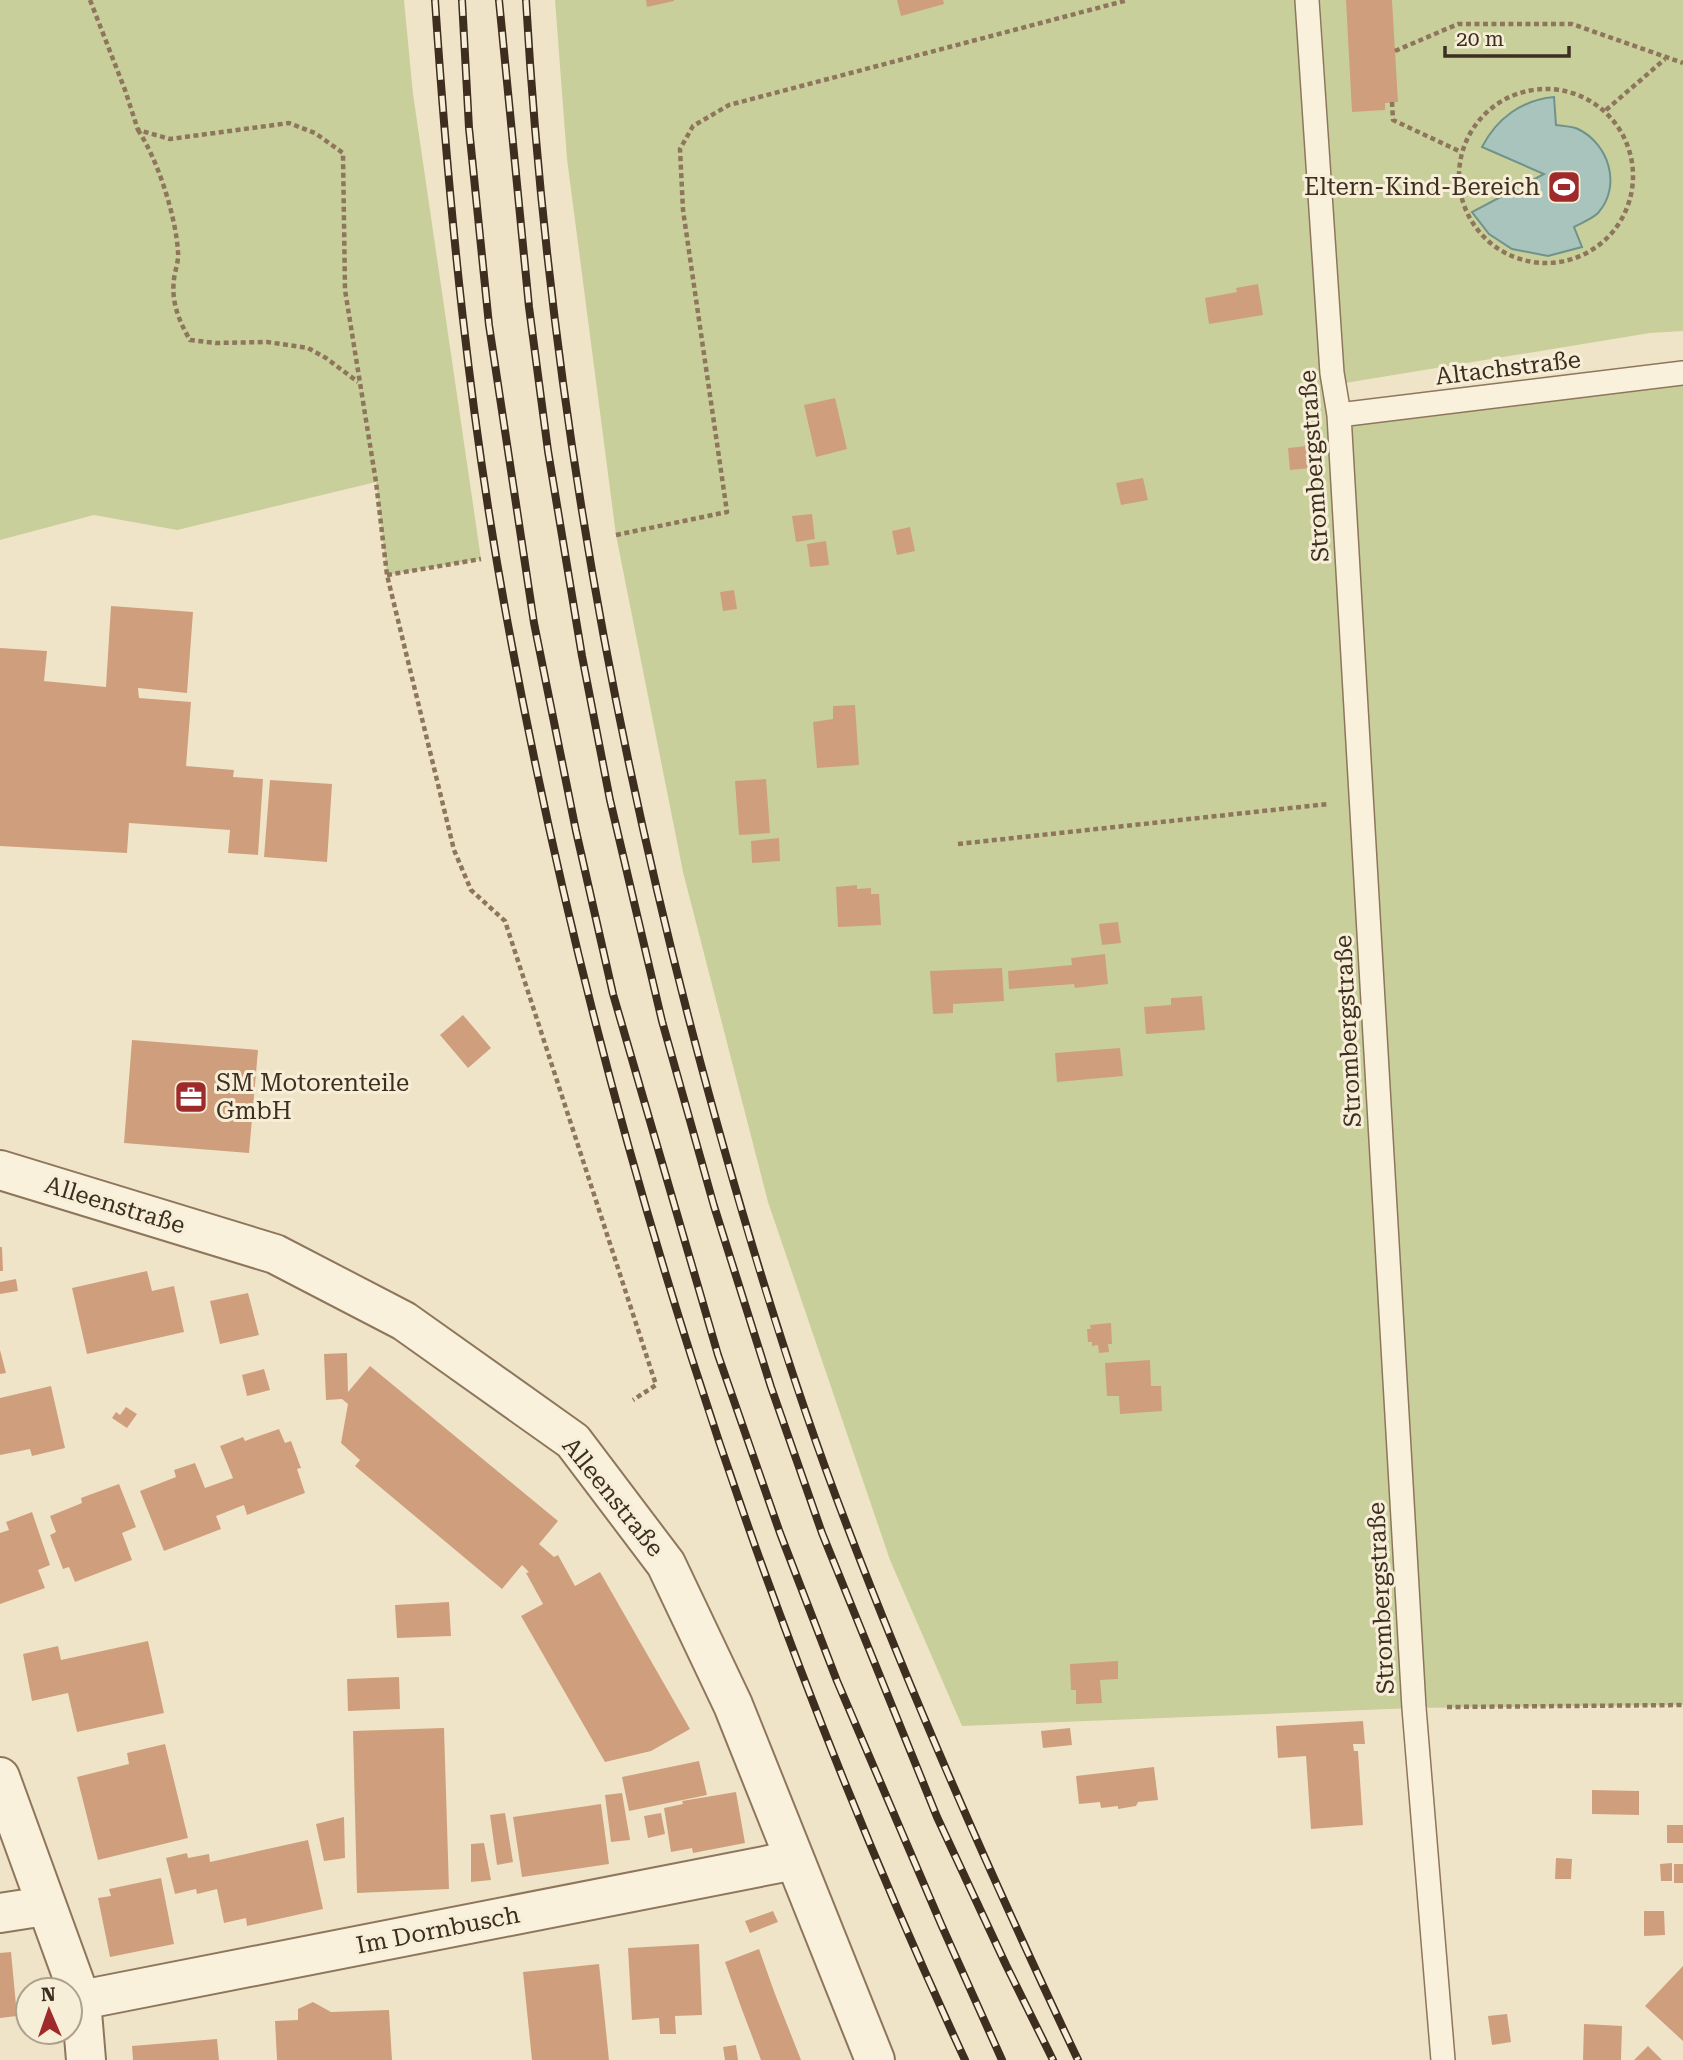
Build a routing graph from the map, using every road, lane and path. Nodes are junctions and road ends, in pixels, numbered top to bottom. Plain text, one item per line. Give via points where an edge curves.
1 (90, 0) edge
2 (1128, 0) edge
3 (1307, 0) edge
4 (1395, 51) dead end
5 (1665, 59) junction
6 (1683, 64) edge
7 (1392, 102) dead end
8 (1606, 110) junction
9 (138, 130) junction
10 (1461, 152) junction
11 (1683, 373) edge
12 (359, 383) junction
13 (1339, 415) junction
14 (616, 535) dead end
15 (481, 559) dead end
16 (387, 575) junction
17 (1361, 800) junction
18 (958, 844) dead end
19 (0, 1170) edge
20 (633, 1400) dead end
21 (1683, 1706) edge
22 (1414, 1708) junction
23 (0, 1777) edge
24 (795, 1860) junction
25 (45, 1906) junction
26 (0, 1913) edge
27 (72, 1976) edge
28 (84, 1999) edge
29 (84, 2036) edge
30 (86, 2060) edge
31 (875, 2060) edge
32 (1443, 2060) edge

1 - 9 path
2 - 14 path via 729,105 693,126 680,149 682,210 727,512
3 - 13 lane, Strombergstraße via 1332,373
4 - 5 path via 1458,24 1572,24
5 - 6 path
5 - 8 path
7 - 10 path via 1393,120
8 - 10 path via 1575,93 1547,88 1519,92 1493,105 1473,126
8 - 10 path via 1631,155 1633,184 1626,212 1609,236 1586,254 1558,263 1529,262 1502,252 1479,233 1462,200 1458,180
9 - 12 path via 161,179 174,230 177,318 190,340 307,348
9 - 12 path via 170,139 289,123 315,133 343,153 345,290
11 - 13 lane, Altachstraße
12 - 16 path
13 - 17 lane, Strombergstraße
15 - 16 path
16 - 20 path via 454,850 471,891 505,921 656,1385
17 - 18 path
17 - 22 lane, Strombergstraße
19 - 24 street, Alleenstraße via 275,1254 404,1321 573,1441 666,1564 733,1705
21 - 22 path
22 - 32 lane, Strombergstraße
23 - 25 street
24 - 28 street, Im Dornbusch
24 - 31 street, Alleenstraße
25 - 26 street
25 - 27 street
29 - 30 street

